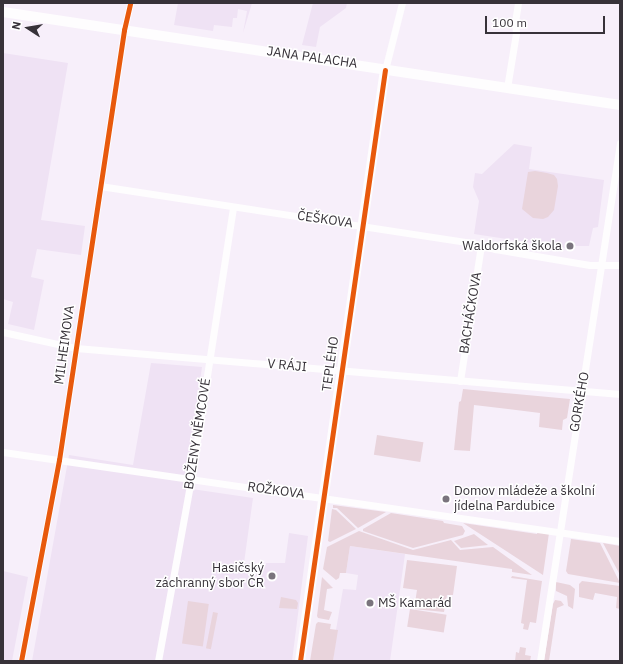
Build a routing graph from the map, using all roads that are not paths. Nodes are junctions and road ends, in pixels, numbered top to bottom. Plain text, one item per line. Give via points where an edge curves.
1 (130, 3) edge
2 (402, 3) edge
3 (518, 3) edge
4 (3, 12) edge
5 (124, 30) junction
6 (385, 70) junction
7 (507, 88) junction
8 (620, 105) edge
9 (620, 143) edge
10 (100, 186) junction
11 (233, 207) junction
12 (362, 226) junction
13 (481, 246) junction
14 (602, 264) junction
15 (620, 265) edge
16 (3, 332) edge
17 (76, 348) junction
18 (210, 359) junction
19 (341, 370) junction
20 (460, 381) junction
21 (581, 391) junction
22 (620, 394) edge
23 (3, 452) edge
24 (59, 460) junction
25 (191, 479) junction
26 (324, 498) junction
27 (559, 532) junction
28 (620, 541) edge
29 (21, 661) edge
30 (158, 661) edge
31 (300, 661) edge
32 (540, 661) edge

1 - 5 street, MILHEIMOVA
2 - 6 street
3 - 7 street
4 - 5 main road, JANA PALACHA
5 - 6 main road, JANA PALACHA
5 - 10 street, MILHEIMOVA
6 - 7 main road, JANA PALACHA
6 - 12 main road, TEPLÉHO
7 - 8 main road, JANA PALACHA
9 - 14 street, GORKÉHO
10 - 11 street, ČEŠKOVA
10 - 17 street, MILHEIMOVA
11 - 12 street, ČEŠKOVA
11 - 18 street, BOŽENY NĚMCOVÉ
12 - 13 street, ČEŠKOVA
12 - 19 main road, TEPLÉHO
13 - 14 street, ČEŠKOVA via 590,265
13 - 20 street, BACHÁČKOVA
14 - 15 street, ČEŠKOVA
14 - 21 street, GORKÉHO
16 - 17 street, V RÁJI
17 - 18 street, V RÁJI
17 - 24 street, MILHEIMOVA
18 - 19 street, V RÁJI
18 - 25 street, BOŽENY NĚMCOVÉ
19 - 20 street, V RÁJI
19 - 26 main road, TEPLÉHO
20 - 21 street, V RÁJI
21 - 22 street, V RÁJI
21 - 27 street, GORKÉHO
23 - 24 street, ROŽKOVA
24 - 25 street, ROŽKOVA
24 - 29 street, MILHEIMOVA
25 - 26 street, ROŽKOVA
25 - 30 street, BOŽENY NĚMCOVÉ
26 - 27 street, ROŽKOVA
26 - 31 main road, TEPLÉHO
27 - 28 street, ROŽKOVA
27 - 32 street, GORKÉHO

